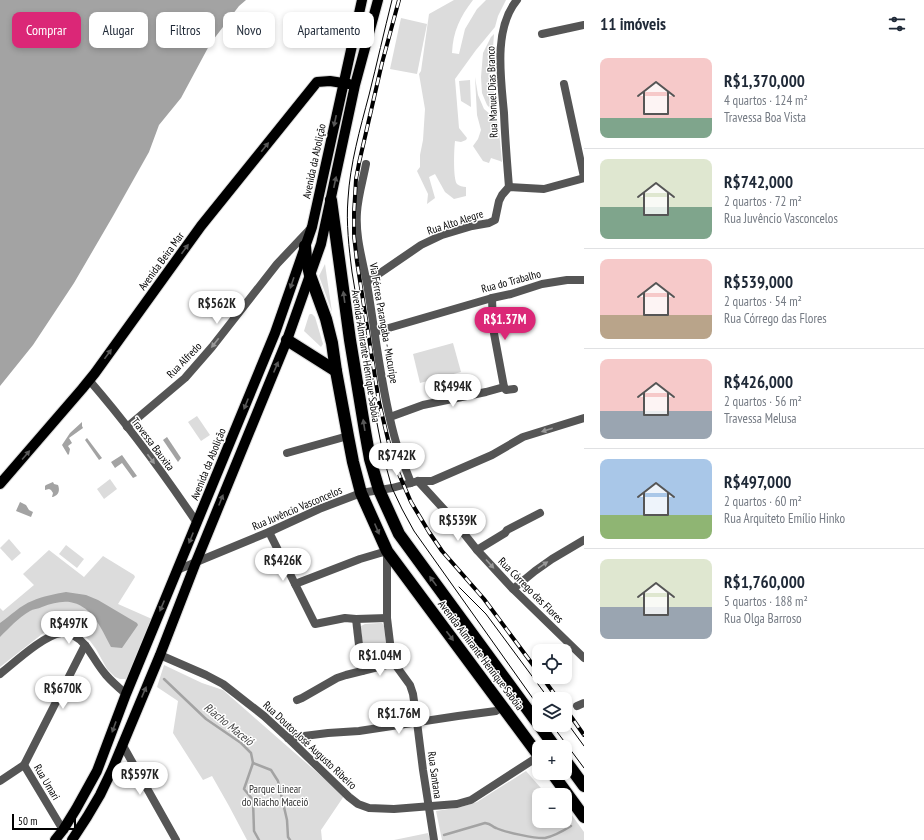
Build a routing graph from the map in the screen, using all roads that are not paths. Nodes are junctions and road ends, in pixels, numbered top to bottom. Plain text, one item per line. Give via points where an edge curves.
1 (362, 0) edge
2 (378, 0) edge
3 (516, 0) edge
4 (584, 25) edge
5 (542, 34) dead end
6 (343, 83) junction
7 (564, 84) dead end
8 (355, 85) junction
9 (366, 164) dead end
10 (584, 177) edge
11 (508, 187) junction
12 (331, 200) junction
13 (312, 228) junction
14 (306, 246) junction
15 (310, 275) junction
16 (584, 280) edge
17 (367, 282) junction
18 (492, 298) junction
19 (375, 332) junction
20 (287, 340) junction
21 (336, 370) junction
22 (89, 380) junction
23 (504, 387) junction
24 (514, 389) dead end
25 (390, 417) junction
26 (584, 418) edge
27 (127, 427) junction
28 (348, 436) junction
29 (287, 453) dead end
30 (415, 482) junction
31 (0, 484) edge
32 (379, 490) junction
33 (361, 493) junction
34 (540, 513) dead end
35 (197, 523) junction
36 (269, 532) junction
37 (584, 540) edge
38 (477, 550) junction
39 (387, 551) junction
40 (196, 562) junction
41 (177, 570) junction
42 (295, 584) junction
43 (512, 589) junction
44 (387, 618) junction
45 (356, 619) junction
46 (85, 645) junction
47 (160, 655) junction
48 (584, 658) edge
49 (394, 663) junction
50 (362, 671) junction
51 (0, 674) edge
52 (126, 694) junction
53 (297, 700) dead end
54 (502, 707) junction
55 (417, 722) junction
56 (288, 738) junction
57 (550, 740) edge
58 (122, 744) junction
59 (532, 747) edge
60 (532, 761) edge
61 (24, 765) junction
62 (572, 770) edge
63 (0, 780) edge
64 (557, 780) edge
65 (584, 786) edge
66 (88, 789) junction
67 (100, 795) junction
68 (429, 806) junction
69 (584, 817) edge
70 (63, 830) junction
71 (55, 840) edge
72 (72, 840) edge
73 (176, 840) edge
74 (434, 840) edge

1 - 6 main road, Avenida da Abolição
2 - 8 main road
3 - 11 street, Rua Manuel Dias Branco via 506,19 500,51
4 - 5 street
6 - 8 main road, Avenida Beira Mar
6 -> 13 main road, Avenida da Abolição
22 -> 6 main road, Avenida Beira Mar via 201,226 317,82
7 - 10 street
12 -> 8 main road
9 - 17 street, Via Férrea Parangaba - Mucuripe via 357,213 357,239
10 - 11 street via 544,188
11 - 17 street, Rua Alto Alegre via 499,201 494,220 442,235 421,245
12 - 15 main road via 321,244
32 -> 12 highway, Avenida Almirante Henrique Sabóia via 363,424
13 - 14 main road, Avenida da Abolição
13 -> 27 street, Rua Alfredo via 277,264 212,347 184,378
14 - 15 highway, Avenida Almirante Henrique Sabóia
14 -> 35 main road, Avenida da Abolição via 275,333
15 - 20 main road
15 - 21 highway, Avenida Almirante Henrique Sabóia via 327,325
16 - 18 street, Rua do Trabalho via 542,284
17 - 19 street, Via Férrea Parangaba - Mucuripe
18 - 19 street, Rua do Trabalho
18 - 23 street via 493,328
19 - 25 street, Via Férrea Parangaba - Mucuripe
20 - 21 highway
40 -> 20 main road
21 - 28 highway, Avenida Almirante Henrique Sabóia
22 - 27 street, Travessa Bauxita
31 -> 22 main road, Avenida Beira Mar
23 - 24 street via 506,390
23 - 25 street via 423,405
25 - 30 street, Via Férrea Parangaba - Mucuripe via 402,460
26 -> 30 street, Rua Juvêncio Vasconcelos via 523,437 492,455 432,481
27 -> 35 street, Travessa Bauxita
28 - 29 street
28 - 33 highway, Avenida Almirante Henrique Sabóia
30 - 32 street, Rua Juvêncio Vasconcelos
30 - 38 street, Rua Córrego das Flores via 450,516
32 - 33 street, Rua Juvêncio Vasconcelos
57 -> 32 highway, Avenida Almirante Henrique Sabóia via 405,543
33 - 36 street, Rua Juvêncio Vasconcelos
33 -> 39 highway, Avenida Almirante Henrique Sabóia
34 - 38 street via 507,530
35 -> 41 main road, Avenida da Abolição
36 - 40 street, Rua Juvêncio Vasconcelos
36 - 42 street
43 -> 37 street via 552,559
38 -> 43 street, Rua Córrego das Flores
39 - 42 street
39 - 44 street, Rua Santana
39 -> 54 highway, Avenida Almirante Henrique Sabóia
40 - 41 street, Rua Juvêncio Vasconcelos
40 - 47 main road
41 -> 52 main road, Avenida da Abolição
42 - 45 street via 315,624 346,618
43 - 48 street, Rua Córrego das Flores
44 - 45 street
44 - 49 street, Rua Santana
45 - 50 street
46 - 51 street via 71,635 61,633 51,636
46 - 52 street via 105,674
46 - 61 street
47 - 56 street, Rua Doutor José Augusto Ribeiro via 223,684
58 -> 47 main road
49 - 50 street
49 - 55 street, Rua Santana via 410,685
50 - 53 street via 337,678
52 -> 66 main road, Avenida da Abolição
54 - 55 street via 496,711
54 - 59 highway, Avenida Almirante Henrique Sabóia
55 - 56 street
55 - 68 street, Rua Santana
56 - 68 street, Rua Doutor José Augusto Ribeiro via 358,804 369,808 394,809
58 - 67 main road
58 - 73 street
60 - 68 street, Rua Doutor José Augusto Ribeiro via 471,800
61 - 63 street
61 - 70 street, Rua Umari
62 - 65 highway
64 - 69 highway
66 - 67 main road
66 - 70 main road, Avenida da Abolição
67 - 72 main road
68 - 74 street, Rua Santana
70 - 71 main road, Avenida da Abolição

